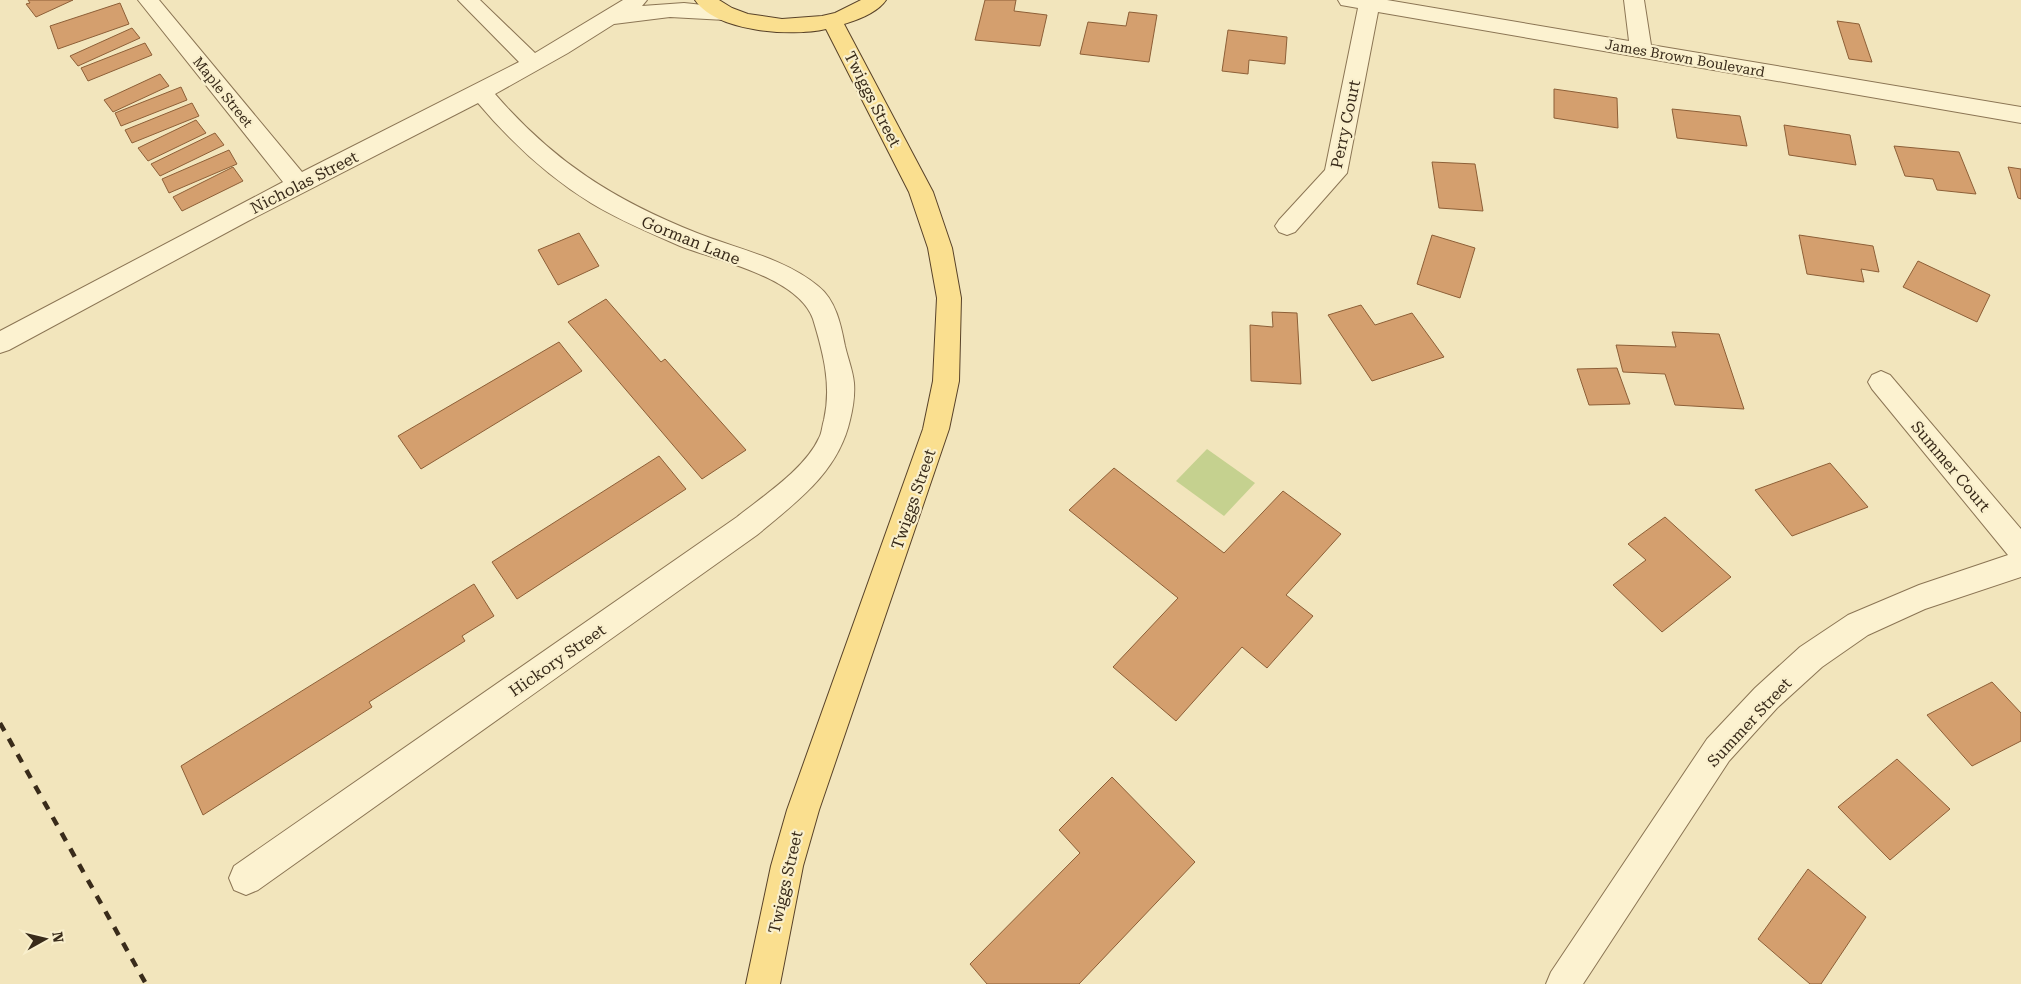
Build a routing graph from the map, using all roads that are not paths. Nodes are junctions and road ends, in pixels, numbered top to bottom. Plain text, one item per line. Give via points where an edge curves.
1 (148, 0) edge
2 (468, 0) edge
3 (637, 0) edge
4 (705, 0) edge
5 (876, 0) edge
6 (1348, 0) edge
7 (1634, 0) edge
8 (1370, 2) edge
9 (725, 13) junction
10 (607, 20) junction
11 (832, 21) junction
12 (1641, 50) junction
13 (532, 63) junction
14 (480, 91) junction
15 (2021, 115) edge
16 (298, 184) junction
17 (1287, 226) dead end
18 (0, 343) edge
19 (1881, 382) dead end
20 (838, 416) joint
21 (2021, 550) edge
22 (2021, 564) edge
23 (246, 878) dead end
24 (763, 984) edge
25 (1564, 984) edge

1 - 16 street, Maple Street
2 - 13 street
3 - 10 street, Nicholas Street
4 - 9 main road
5 - 11 main road
6 - 8 street, James Brown Boulevard
7 - 12 street
8 - 12 street, James Brown Boulevard
8 - 17 street, Perry Court via 1336,173
9 - 10 street, Nicholas Street via 675,9
9 - 11 main road via 757,23 794,26
10 - 13 street, Nicholas Street
11 - 24 main road, Twiggs Street via 921,192 931,219 949,298 946,380 936,429 803,810 787,866
12 - 15 street, James Brown Boulevard
13 - 14 street, Nicholas Street
14 - 16 street, Nicholas Street
14 - 20 street, Gorman Lane via 538,154 580,186 646,223 788,278 812,295 825,314 841,382
16 - 18 street, Nicholas Street
19 - 21 street, Summer Court
20 - 23 street, Hickory Street via 831,442 820,460 747,526
22 - 25 street, Summer Street via 1919,598 1858,625 1811,658 1766,698 1718,750

